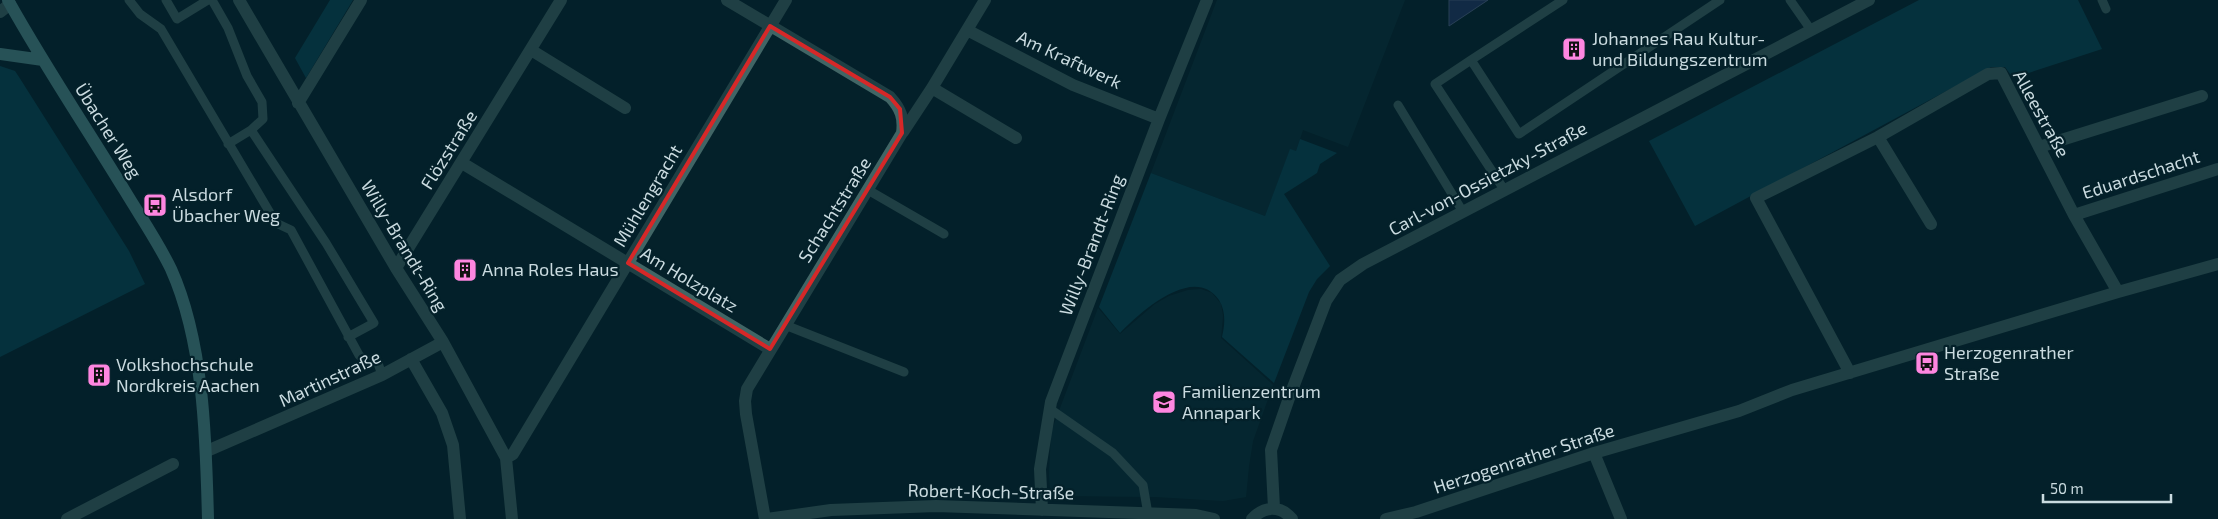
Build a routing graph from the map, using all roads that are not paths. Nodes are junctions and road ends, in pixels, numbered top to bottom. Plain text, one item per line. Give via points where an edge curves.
1 (129, 0) edge
2 (166, 0) edge
3 (210, 0) edge
4 (239, 0) edge
5 (361, 0) edge
6 (561, 0) edge
7 (727, 0) edge
8 (786, 0) edge
9 (985, 0) edge
10 (1207, 0) edge
11 (1563, 0) edge
12 (1720, 0) edge
13 (1790, 0) edge
14 (1868, 0) edge
15 (2102, 0) edge
16 (6, 5) edge
17 (2106, 9) dead end
18 (770, 26) junction
19 (967, 30) junction
20 (1811, 30) junction
21 (531, 50) junction
22 (0, 54) edge
23 (44, 60) junction
24 (1471, 60) junction
25 (932, 88) junction
26 (2202, 96) dead end
27 (298, 103) junction
28 (1398, 105) dead end
29 (625, 108) dead end
30 (1159, 119) junction
31 (251, 130) junction
32 (902, 133) junction
33 (1878, 137) junction
34 (1016, 138) dead end
35 (228, 144) junction
36 (2039, 147) junction
37 (462, 162) junction
38 (2218, 169) edge
39 (868, 190) junction
40 (1505, 191) junction
41 (1463, 212) junction
42 (2074, 215) junction
43 (1931, 224) dead end
44 (944, 234) dead end
45 (628, 264) junction
46 (2218, 264) edge
47 (396, 268) junction
48 (2118, 292) junction
49 (785, 325) junction
50 (348, 337) junction
51 (443, 342) junction
52 (770, 349) junction
53 (411, 359) junction
54 (904, 372) dead end
55 (1850, 373) junction
56 (382, 375) junction
57 (1050, 409) junction
58 (207, 451) junction
59 (1594, 453) junction
60 (506, 458) junction
61 (173, 464) dead end
62 (1274, 508) junction
63 (1042, 510) junction
64 (1148, 514) junction
65 (1120, 516) edge
66 (67, 519) edge
67 (208, 519) edge
68 (460, 519) edge
69 (512, 519) edge
70 (766, 519) edge
71 (1214, 519) edge
72 (1252, 519) edge
73 (1292, 519) edge
74 (1386, 519) edge
75 (1621, 519) edge

1 - 35 lane via 140,14 161,29
2 - 3 lane via 177,19
3 - 31 lane via 228,28 247,76 262,102 263,120
4 - 27 street, Willy-Brandt-Ring
5 - 27 street
6 - 21 street, Flözstraße
7 - 18 street
8 - 18 street, Mühlengracht
9 - 19 street
10 - 30 street, Willy-Brandt-Ring
11 - 24 lane
12 - 24 lane via 1519,134
13 - 20 lane
14 - 20 street, Carl-von-Ossietzky-Straße
15 - 17 lane
16 - 23 main road, Übacher Weg
18 - 32 street via 890,98 900,109
18 - 45 street, Mühlengracht
19 - 25 street
19 - 30 street, Am Kraftwerk via 1073,85
20 - 40 street, Carl-von-Ossietzky-Straße
21 - 29 street
21 - 37 street, Flözstraße
22 - 23 main road
23 - 58 main road, Übacher Weg via 171,270 193,342
24 - 40 lane via 1435,84
25 - 32 street
25 - 34 street
26 - 36 street
27 - 47 street, Willy-Brandt-Ring
28 - 41 lane
30 - 57 street, Willy-Brandt-Ring
31 - 35 lane
31 - 50 lane via 326,243 374,323
32 - 39 street, Schachtstraße
33 - 36 street, Alleestraße via 1988,74 2001,73
33 - 43 street
33 - 55 street, Alleestraße via 1756,198
35 - 50 lane via 276,223 291,230
36 - 42 street, Alleestraße
37 - 45 street, Am Holzplatz
37 - 47 street, Flözstraße
38 - 42 street, Eduardschacht
39 - 44 lane
39 - 49 street, Schachtstraße
40 - 41 street, Carl-von-Ossietzky-Straße
41 - 62 street, Carl-von-Ossietzky-Straße via 1363,264 1340,280 1326,301 1271,450
42 - 48 street, Alleestraße
45 - 52 street, Am Holzplatz
45 - 60 street, Mühlengracht via 513,454
46 - 48 street, Herzogenrather Straße
47 - 51 street, Willy-Brandt-Ring
48 - 55 street, Herzogenrather Straße
49 - 52 street, Schachtstraße
49 - 54 lane
50 - 56 lane via 365,361 378,363
51 - 53 street, Martinstraße
51 - 60 street, Willy-Brandt-Ring
52 - 70 street, Schachtstraße via 747,389 745,401
53 - 56 street, Martinstraße
53 - 68 street via 442,413 453,445
55 - 59 street, Herzogenrather Straße via 1792,390 1739,411
56 - 58 street, Martinstraße
57 - 63 street, Willy-Brandt-Ring via 1040,468
57 - 64 lane via 1113,453 1143,485
58 - 67 main road, Übacher Weg
59 - 74 street, Herzogenrather Straße via 1444,504
59 - 75 street
60 - 69 street, Willy-Brandt-Ring
61 - 66 street
62 - 72 street via 1262,510
62 - 73 street via 1286,512
63 - 65 street, Robert-Koch-Straße
63 - 70 street, Robert-Koch-Straße via 936,506 831,510
64 - 65 street, Robert-Koch-Straße
64 - 71 street, Robert-Koch-Straße

